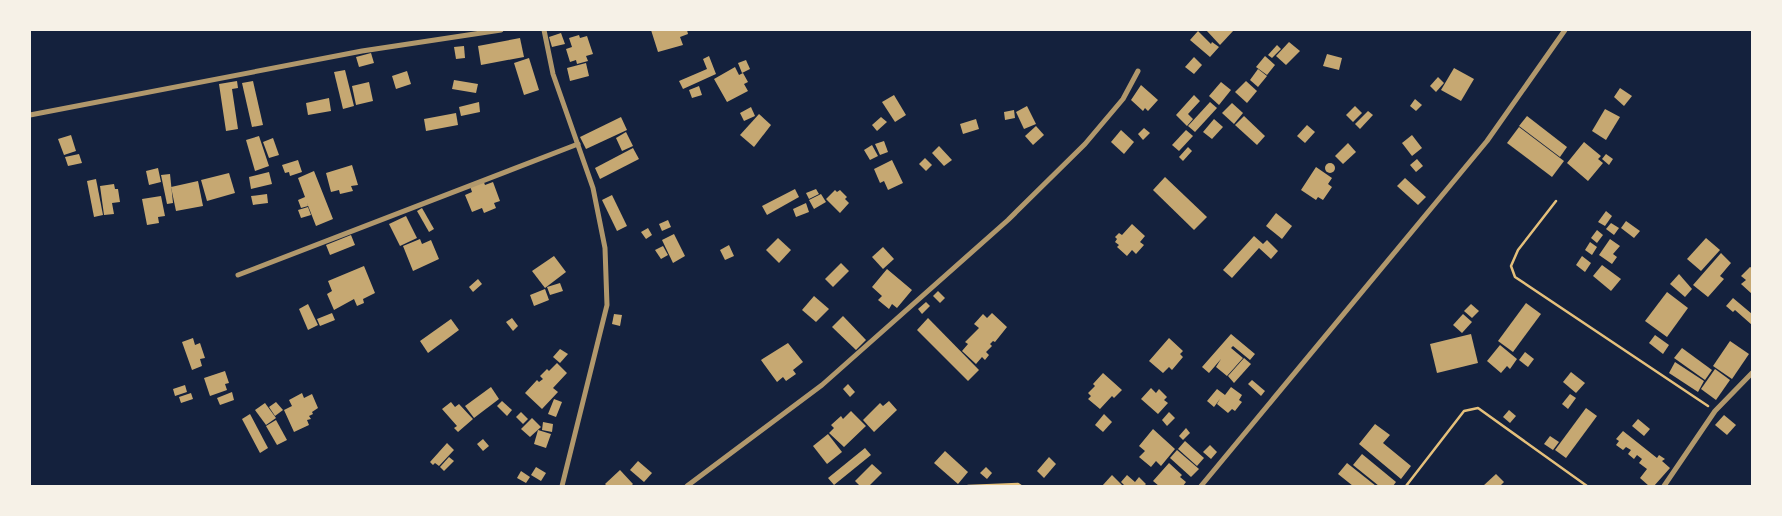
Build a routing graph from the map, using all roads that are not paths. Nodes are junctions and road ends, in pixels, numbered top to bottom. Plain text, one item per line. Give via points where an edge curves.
1 (501, 30) edge
2 (544, 30) edge
3 (1565, 30) edge
4 (1138, 71) dead end
5 (30, 115) edge
6 (578, 144) junction
7 (238, 275) dead end
8 (1752, 373) edge
9 (562, 486) edge
10 (687, 486) edge
11 (1201, 486) edge
12 (1664, 486) edge

1 - 5 street via 362,51
2 - 6 street via 553,74
3 - 11 street via 1487,141
4 - 10 street via 1123,99 1085,144 1008,220 822,385
6 - 7 street
6 - 9 street via 594,188 605,248 607,304
8 - 12 street via 1715,411

